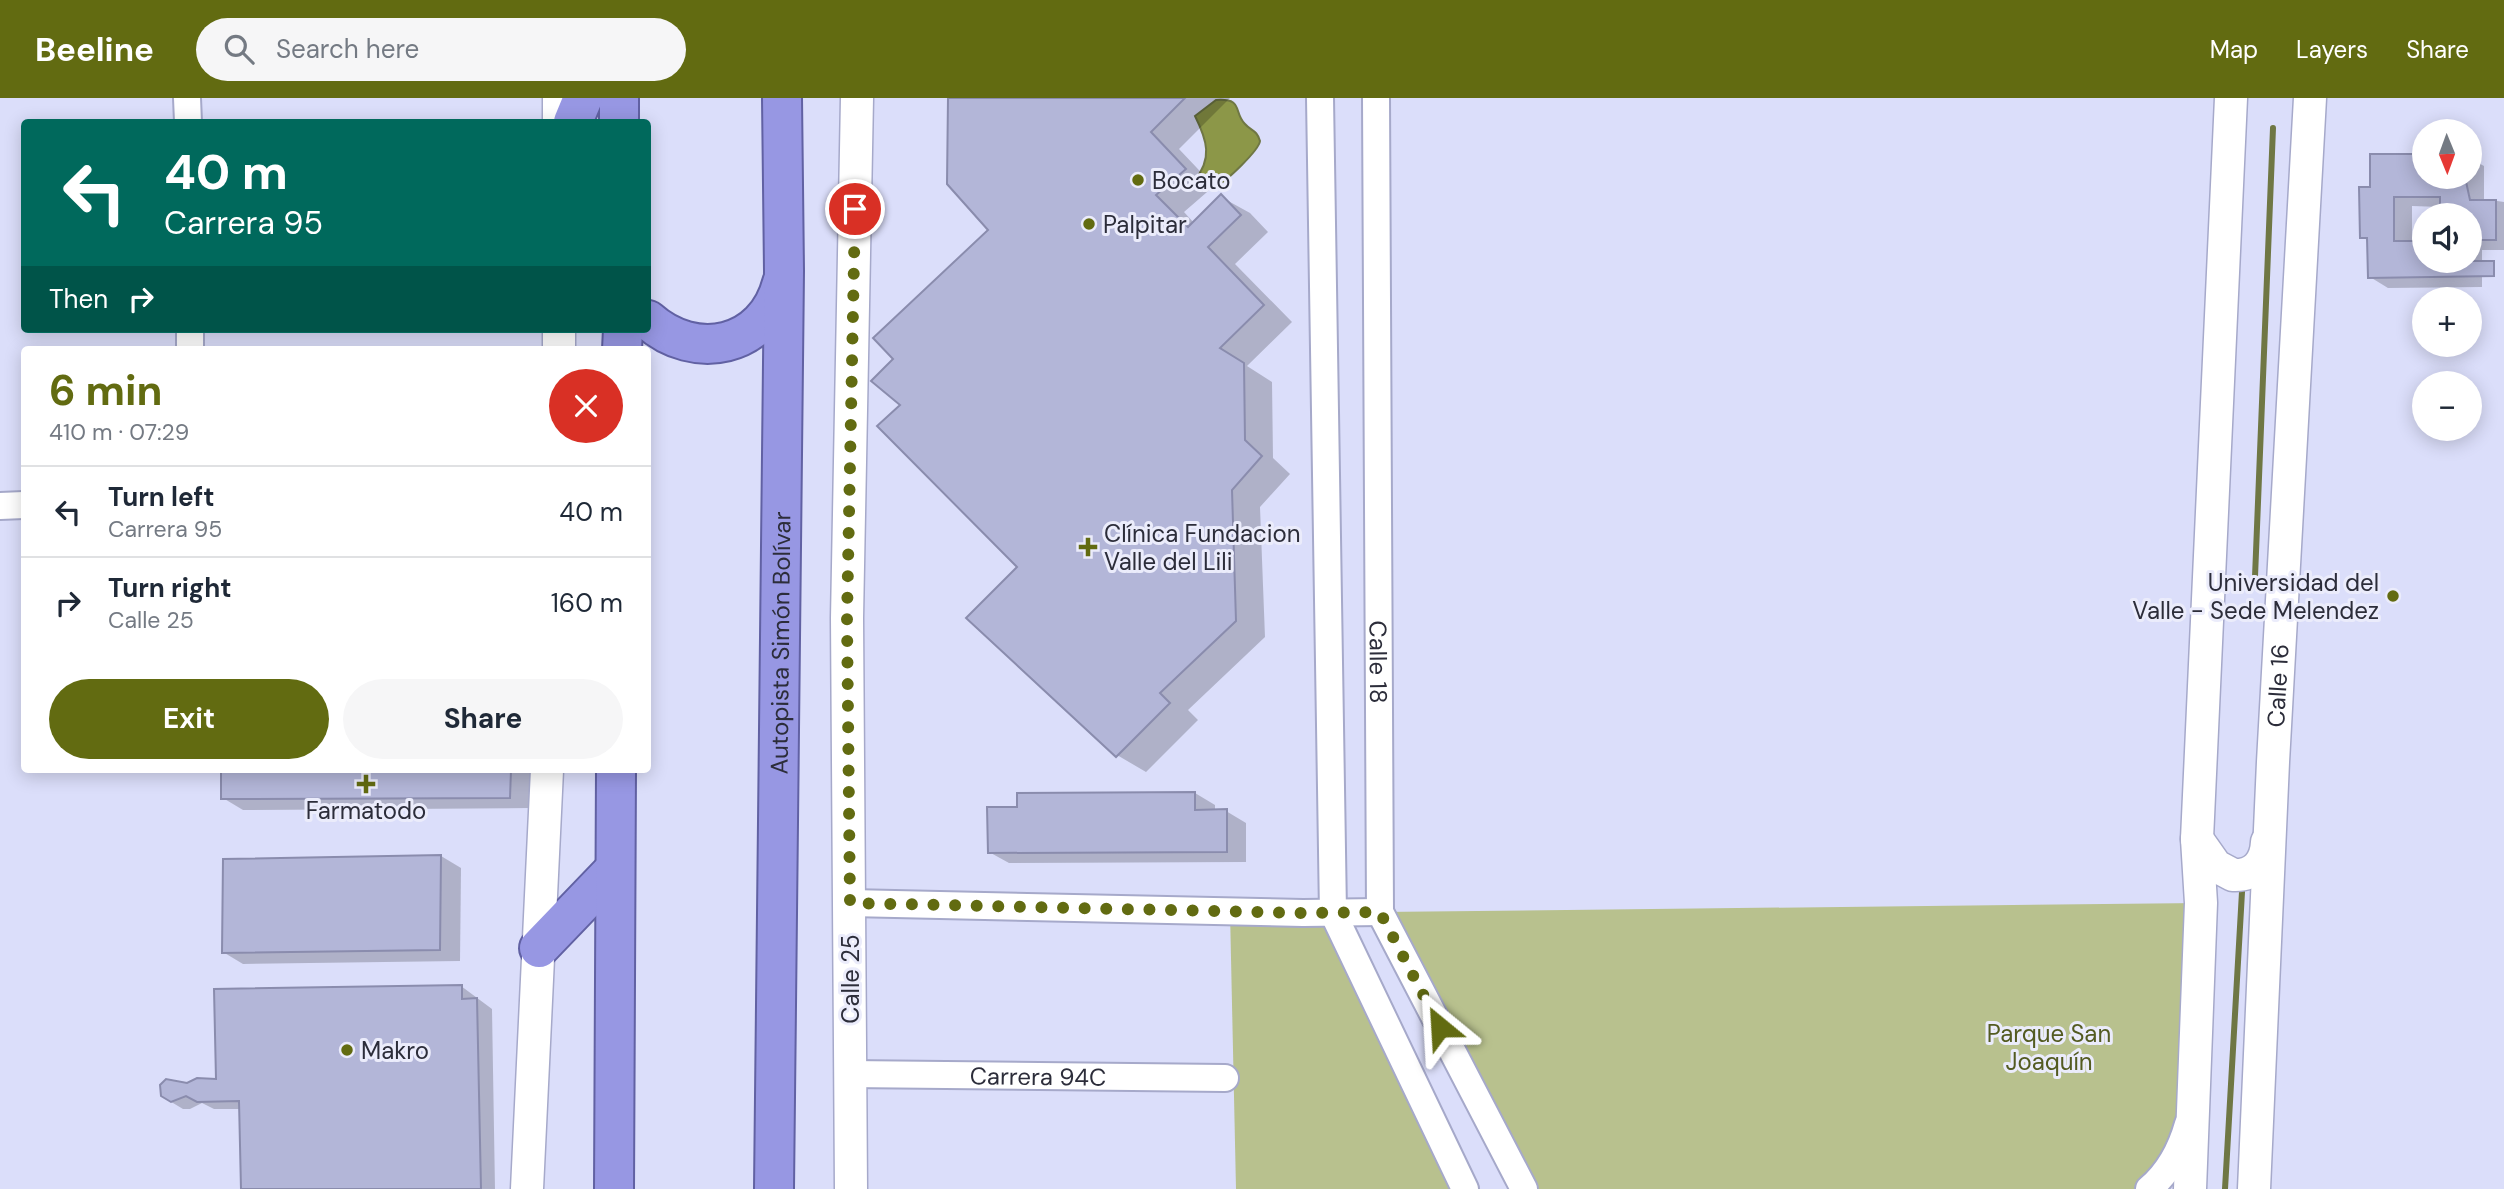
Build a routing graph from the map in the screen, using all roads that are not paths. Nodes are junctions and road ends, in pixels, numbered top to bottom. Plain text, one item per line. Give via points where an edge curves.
1 (187, 98) edge
2 (559, 98) edge
3 (583, 98) edge
4 (619, 98) edge
5 (782, 98) edge
6 (857, 98) edge
7 (1320, 98) edge
8 (1376, 98) edge
9 (2231, 98) edge
10 (2310, 98) edge
11 (188, 119) edge
12 (559, 119) edge
13 (574, 119) edge
14 (619, 119) edge
15 (784, 271) junction
16 (651, 323) edge
17 (21, 505) edge
18 (0, 506) edge
19 (2273, 762) junction
20 (547, 773) edge
21 (616, 773) edge
22 (2197, 839) junction
23 (614, 870) junction
24 (850, 903) junction
25 (1380, 912) junction
26 (1333, 913) junction
27 (539, 948) junction
28 (849, 1074) junction
29 (1226, 1078) dead end
30 (2195, 1099) junction
31 (527, 1189) edge
32 (614, 1189) edge
33 (774, 1189) edge
34 (851, 1189) edge
35 (1465, 1189) edge
36 (1524, 1189) edge
37 (2149, 1189) edge
38 (2190, 1189) edge
39 (2254, 1189) edge

1 - 11 street
2 - 12 street
3 - 13 highway
4 - 14 highway
5 - 15 highway, Autopista Simón Bolívar
6 - 24 street, Calle 25 via 847,618
7 - 26 street, Calle 18
8 - 25 street, Calle 18
9 - 22 street
10 - 19 street, Calle 16
15 - 16 highway via 769,312 734,340 689,343
15 - 33 highway, Autopista Simón Bolívar
17 - 18 street
19 - 22 street via 2267,853 2261,864 2245,874 2227,873 2216,866
19 - 39 street, Calle 16
20 - 27 street
21 - 23 highway
22 - 30 street via 2201,903
23 - 27 highway
23 - 32 highway
24 - 26 street
24 - 28 street, Calle 25
25 - 26 street
25 - 36 street, Calle 18
26 - 35 street, Calle 18
27 - 31 street
28 - 29 street, Carrera 94C
28 - 34 street, Calle 25
30 - 37 street via 2175,1157
30 - 38 street

